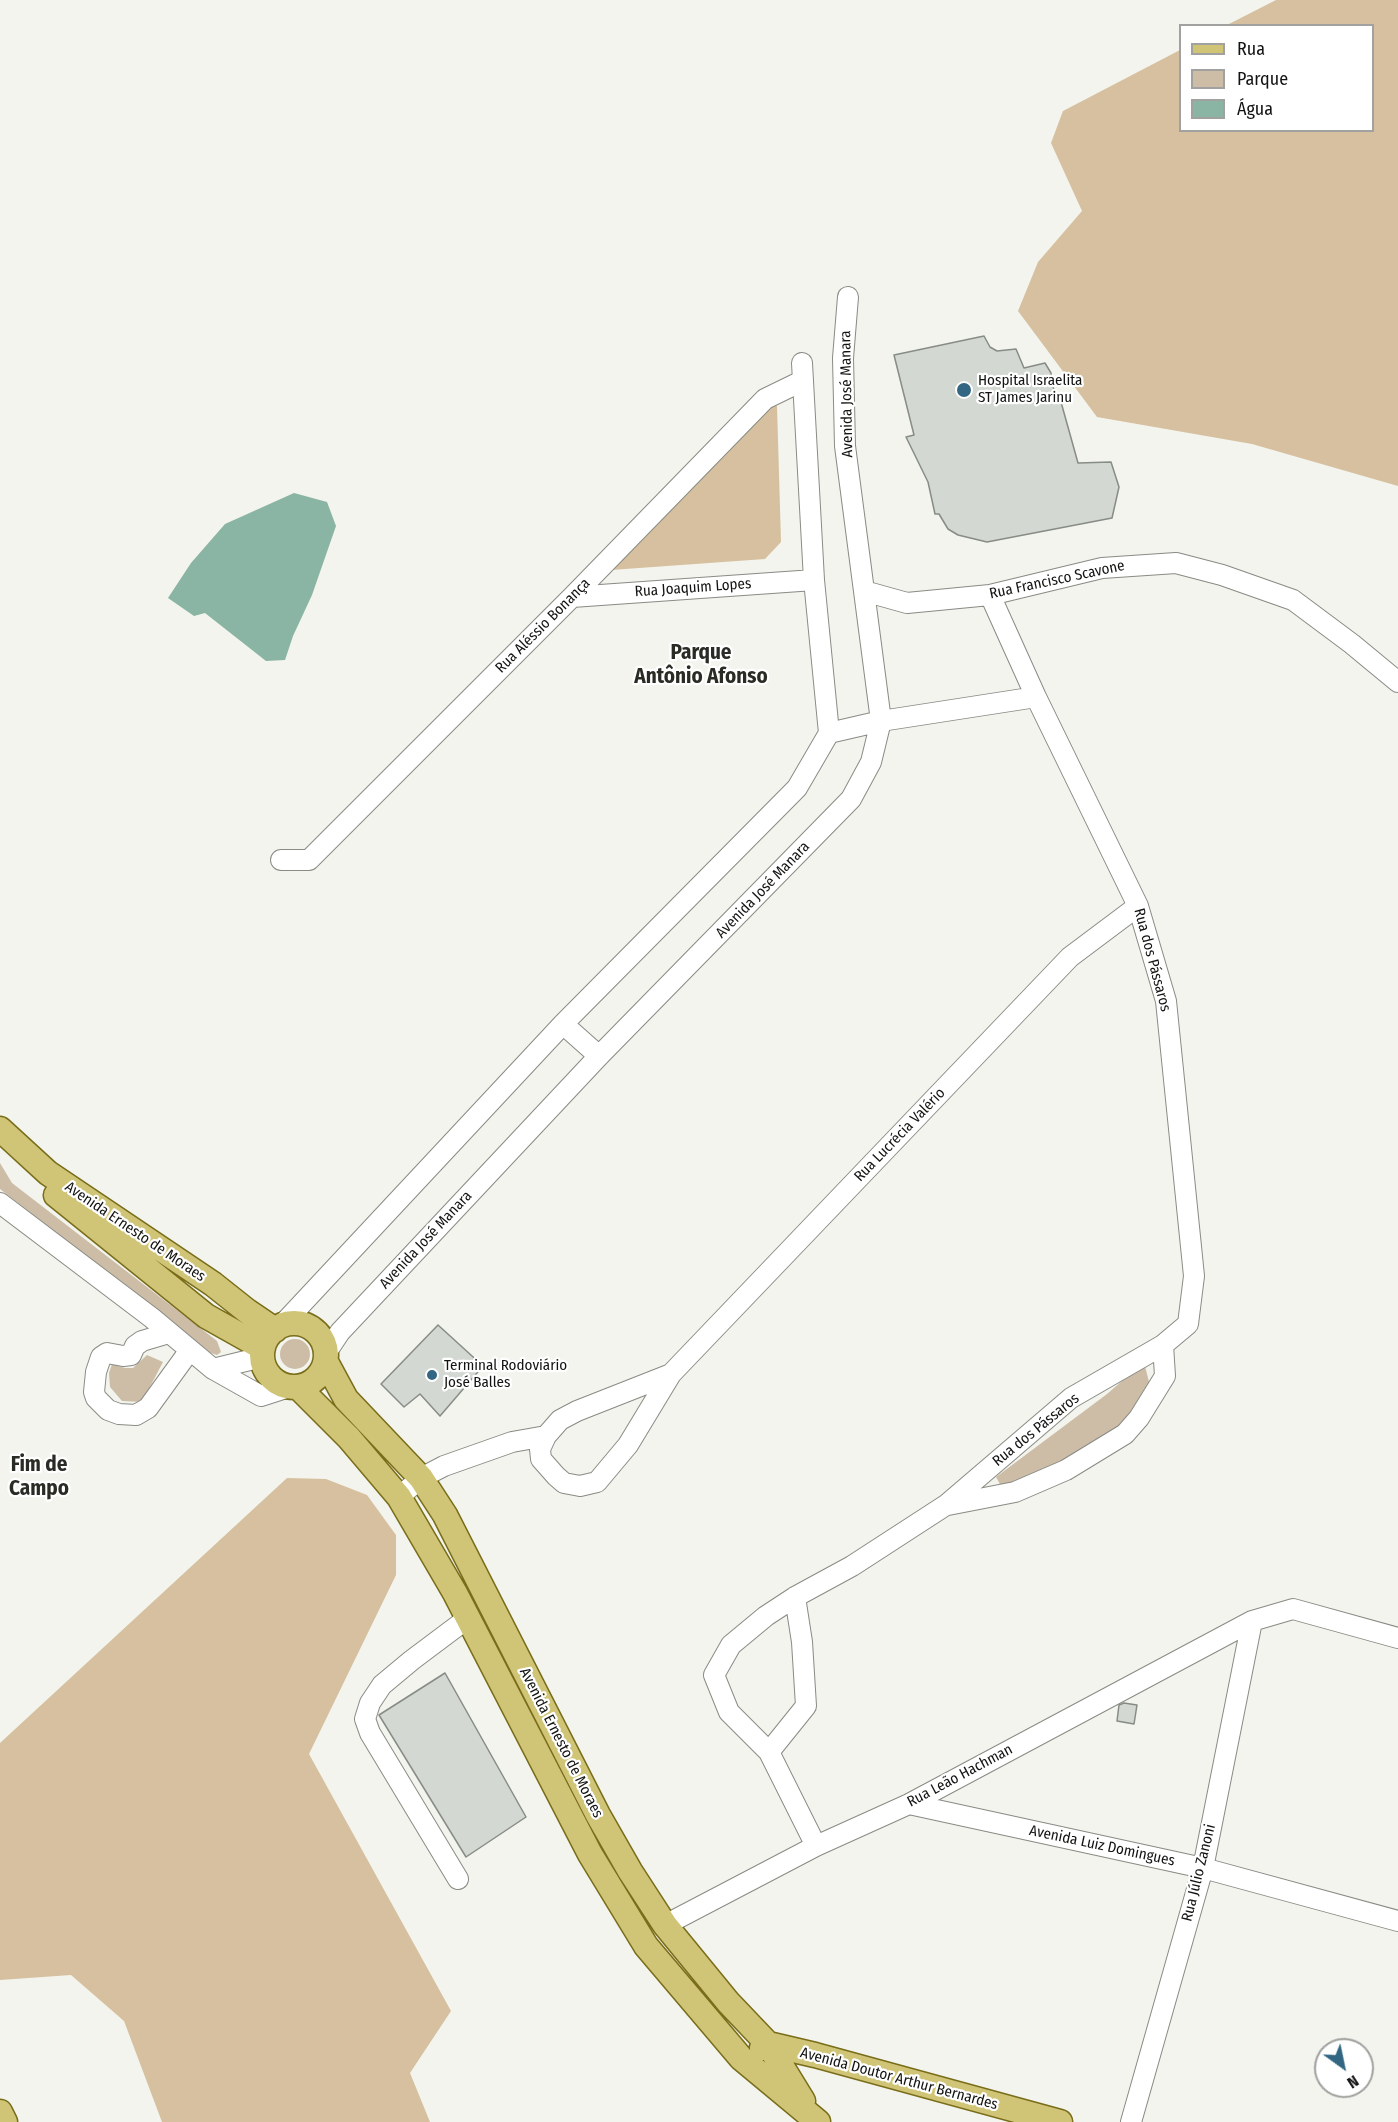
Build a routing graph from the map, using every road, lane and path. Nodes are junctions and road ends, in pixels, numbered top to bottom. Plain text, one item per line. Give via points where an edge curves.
1 (848, 297) dead end
2 (814, 580) junction
3 (864, 591) junction
4 (990, 595) junction
5 (572, 597) junction
6 (1398, 682) edge
7 (1036, 697) junction
8 (881, 721) junction
9 (829, 733) junction
10 (281, 860) dead end
11 (1138, 906) junction
12 (564, 1024) junction
13 (599, 1056) junction
14 (0, 1129) edge
15 (0, 1150) edge
16 (0, 1203) edge
17 (169, 1333) junction
18 (270, 1340) junction
19 (1163, 1345) junction
20 (190, 1350) junction
21 (326, 1357) junction
22 (213, 1369) junction
23 (671, 1374) junction
24 (294, 1387) junction
25 (546, 1436) junction
26 (421, 1478) junction
27 (399, 1497) junction
28 (946, 1505) junction
29 (795, 1598) junction
30 (468, 1618) junction
31 (1252, 1621) junction
32 (1398, 1638) edge
33 (770, 1752) junction
34 (909, 1804) junction
35 (816, 1846) junction
36 (1203, 1869) junction
37 (458, 1879) dead end
38 (1398, 1921) edge
39 (665, 1925) junction
40 (768, 2044) junction
41 (741, 2058) junction
42 (0, 2112) edge
43 (815, 2119) edge
44 (5, 2122) edge
45 (1060, 2122) edge
46 (1131, 2122) edge

1 - 3 street, Avenida José Manara via 843,358 845,446
2 - 5 street, Rua Joaquim Lopes
2 - 5 street, Rua Aléssio Bonança via 802,372 765,399
2 - 9 street
3 - 4 street, Rua Francisco Scavone via 908,603
3 - 8 street, Avenida José Manara
4 - 6 street, Rua Francisco Scavone via 1102,568 1176,563 1293,600
4 - 7 street, Rua dos Pássaros
5 - 10 street, Rua Aléssio Bonança via 309,860
7 - 8 street
7 - 11 street, Rua dos Pássaros
8 - 9 street
8 - 13 street, Avenida José Manara via 871,762 852,799
9 - 12 street via 797,788
11 - 19 street, Rua dos Pássaros via 1166,1001 1194,1276 1188,1324
11 - 23 street, Rua Lucrécia Valério via 1070,957
12 - 13 street
12 - 18 street
13 - 21 street, Avenida José Manara via 340,1332
14 - 18 main road, Avenida Ernesto de Moraes via 48,1173 213,1284 247,1311
15 - 18 main road, Avenida Ernesto de Moraes via 206,1316
16 - 17 street
17 - 20 street
17 - 20 street via 142,1341 131,1355 107,1353 101,1357 94,1392 108,1410 136,1415 148,1408
18 - 21 main road via 298,1323 315,1330 325,1344
18 - 22 street
18 - 24 main road via 264,1366 273,1380
19 - 28 street, Rua dos Pássaros via 1071,1398
19 - 28 street, Rua dos Pássaros via 1165,1376 1125,1434 1066,1470 1015,1492
20 - 22 street
21 - 24 main road via 317,1378
21 - 26 main road, Avenida Ernesto de Moraes via 346,1399
22 - 24 street via 261,1396
23 - 25 street, Rua Lucrécia Valério via 577,1411 560,1420
23 - 25 street, Rua Lucrécia Valério via 628,1445 597,1482 580,1486 556,1476 541,1459 540,1449
24 - 27 main road, Avenida Ernesto de Moraes via 349,1437
25 - 26 street via 512,1442
26 - 27 street
26 - 39 main road, Avenida Ernesto de Moraes via 445,1515 598,1815
27 - 30 main road, Avenida Ernesto de Moraes
28 - 29 street, Rua dos Pássaros
29 - 33 street via 806,1706
29 - 33 street, Rua dos Pássaros via 731,1645 714,1675 729,1712
30 - 37 street via 382,1685 365,1719
30 - 41 main road, Avenida Ernesto de Moraes via 590,1854 646,1946
31 - 32 street, Rua Leão Hachman via 1293,1609
31 - 34 street, Rua Leão Hachman
31 - 36 street, Rua Júlio Zanoni
33 - 35 street, Rua dos Pássaros
34 - 35 street, Rua Leão Hachman
34 - 36 street, Avenida Luiz Domingues
35 - 39 street, Rua Leão Hachman
36 - 38 street, Avenida Luiz Domingues
36 - 46 street, Rua Júlio Zanoni
39 - 40 main road, Avenida Ernesto de Moraes
40 - 41 main road
40 - 43 main road, Avenida Ernesto de Moraes
40 - 45 main road, Avenida Doutor Arthur Bernardes
41 - 43 main road, Avenida Ernesto de Moraes
42 - 44 main road

